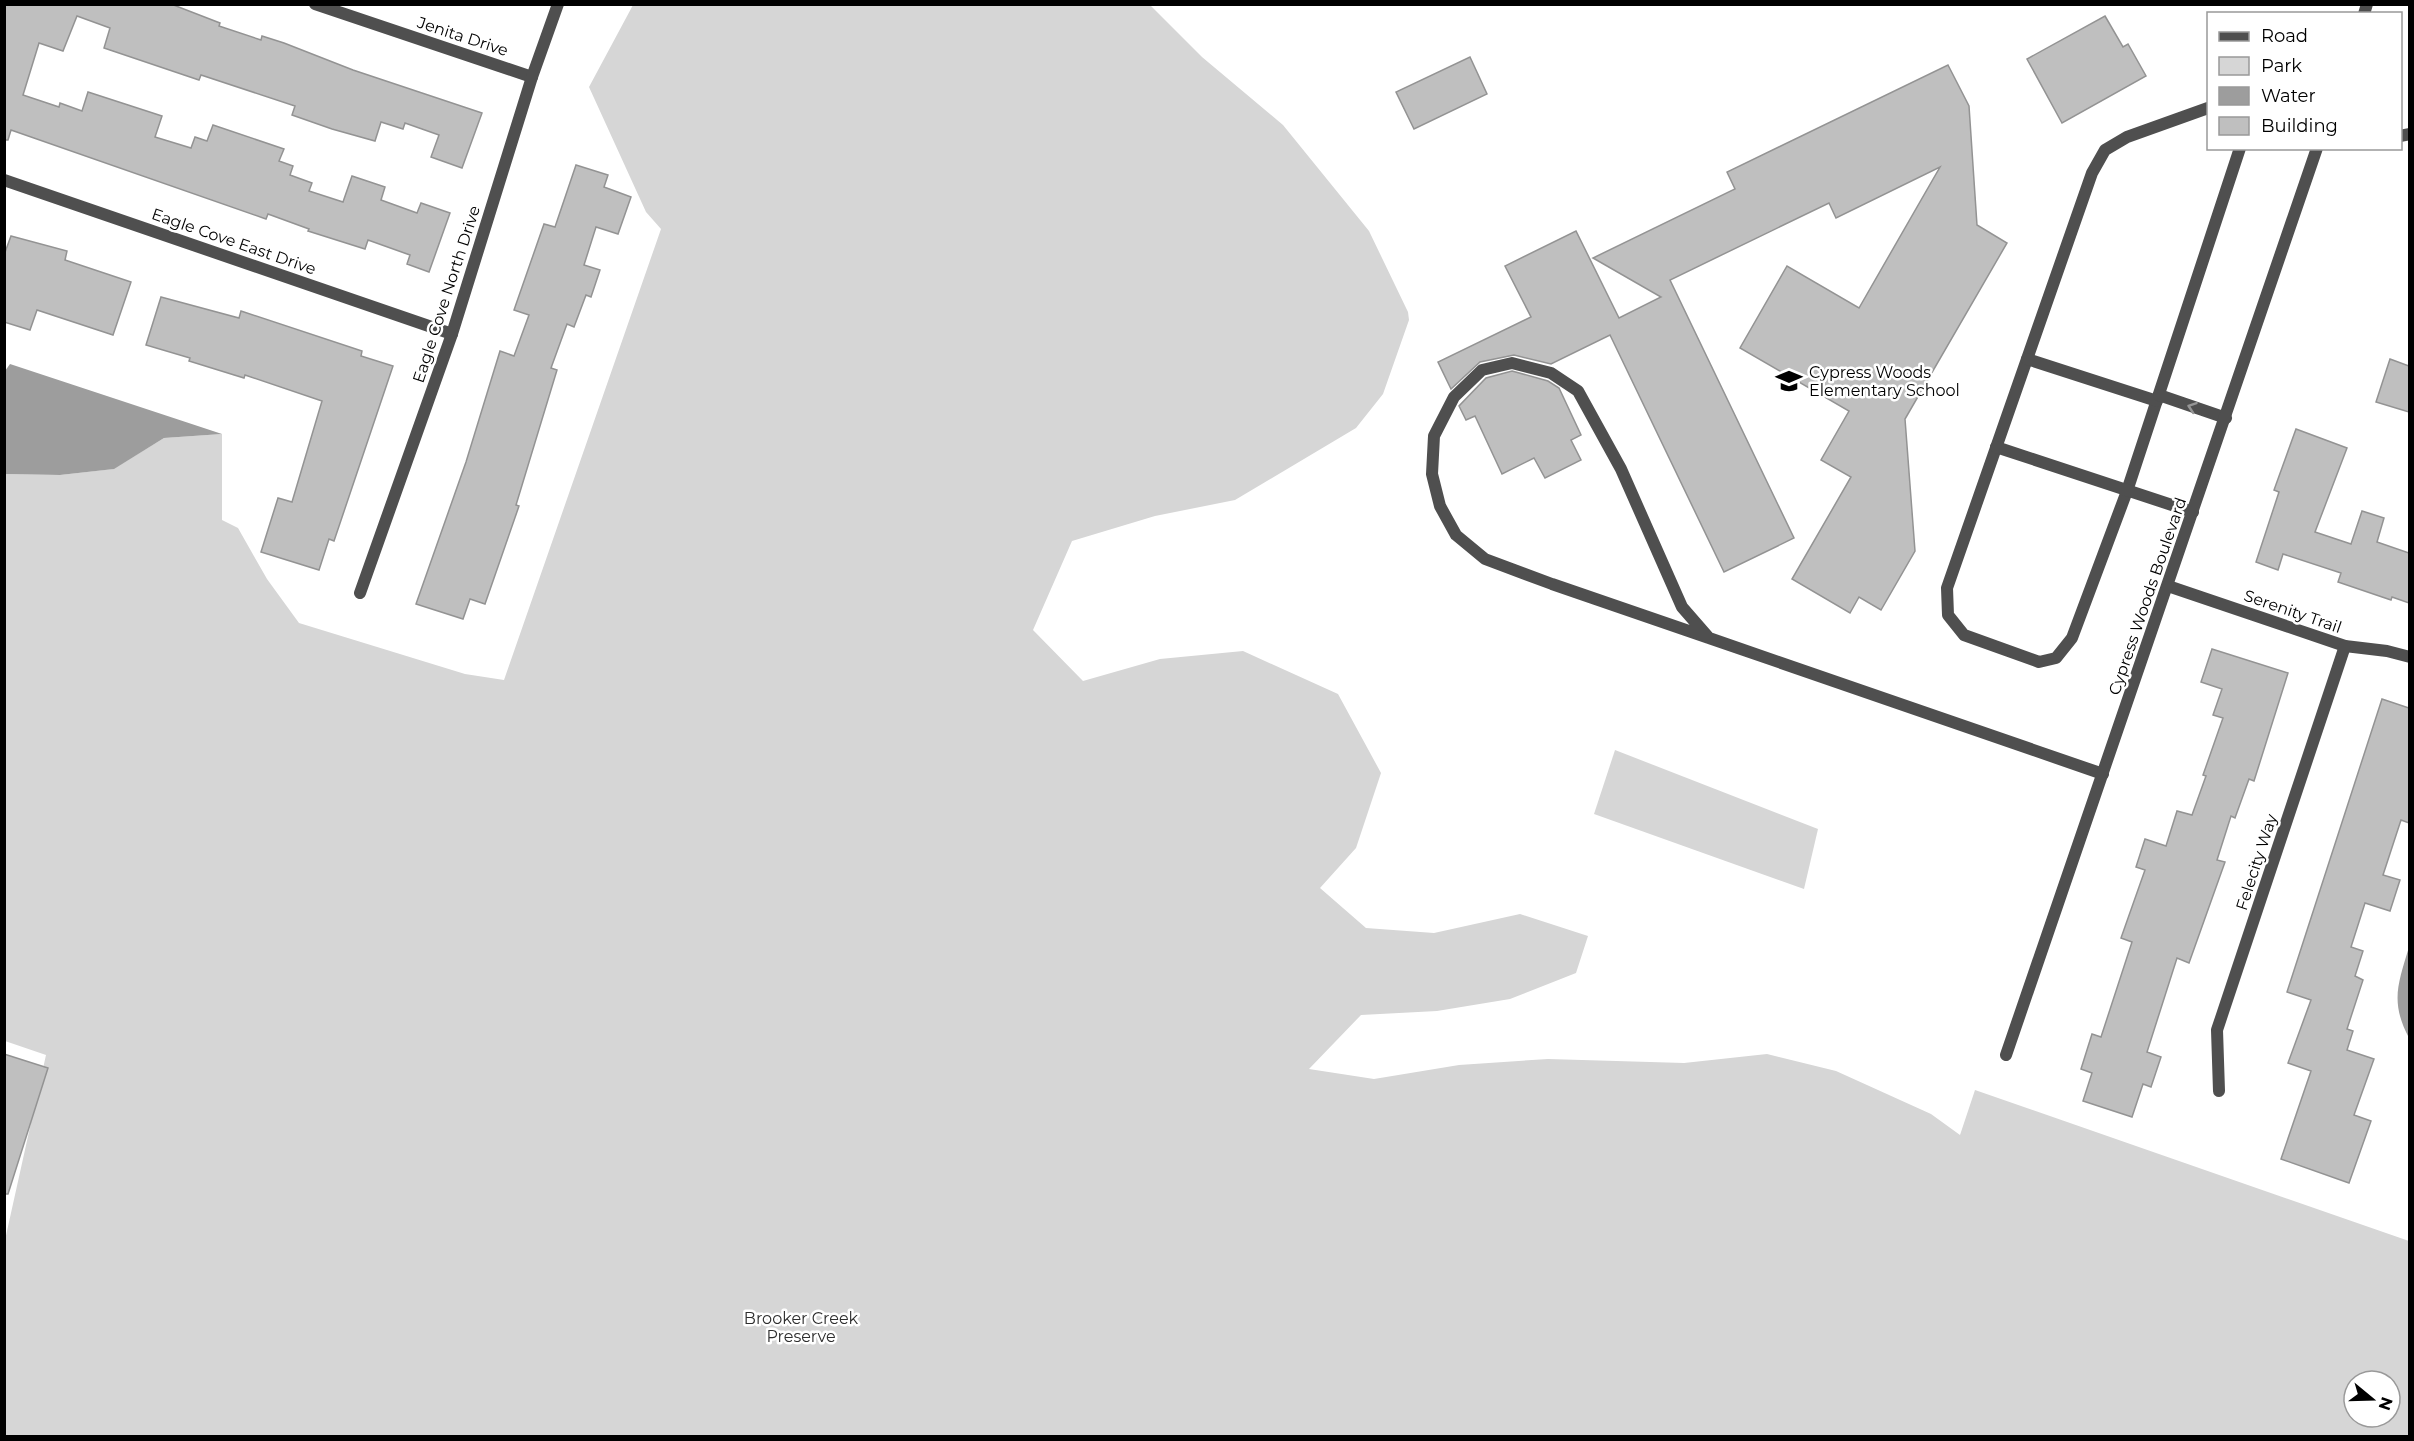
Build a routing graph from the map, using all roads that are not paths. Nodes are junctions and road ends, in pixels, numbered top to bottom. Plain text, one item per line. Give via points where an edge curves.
1 (315, 4) edge
2 (558, 4) edge
3 (532, 77) junction
4 (2207, 108) edge
5 (2239, 150) edge
6 (2316, 150) edge
7 (4, 180) edge
8 (452, 334) junction
9 (2027, 359) junction
10 (2158, 398) junction
11 (2226, 418) junction
12 (1996, 447) junction
13 (2127, 491) junction
14 (2193, 512) junction
15 (2168, 586) junction
16 (360, 593) dead end
17 (1709, 638) junction
18 (2345, 646) junction
19 (2409, 657) edge
20 (2103, 774) junction
21 (2006, 1055) dead end
22 (2219, 1091) dead end

1 - 3 street, Jenita Drive
2 - 3 street, Eagle Cove North Drive
3 - 8 street, Eagle Cove North Drive
4 - 9 street via 2127,137 2105,150 2092,173
5 - 10 street
6 - 11 street, Cypress Woods Boulevard
7 - 8 street, Eagle Cove East Drive
8 - 16 street, Eagle Cove North Drive
9 - 10 street
9 - 12 street
11 -> 10 street
10 - 13 street
11 - 14 street, Cypress Woods Boulevard
12 - 13 street
12 - 13 street via 1947,588 1948,615 1964,635 2020,656 2039,662 2056,658 2072,638
13 - 14 street
14 - 15 street, Cypress Woods Boulevard
15 - 18 street, Serenity Trail
15 - 20 street, Cypress Woods Boulevard
17 - 17 street via 1485,559 1456,535 1440,506 1432,474 1434,436 1454,397 1482,370 1512,363 1551,373 1578,391 1621,469 1682,607
17 - 20 street
18 - 19 street, Serenity Trail
18 - 22 street, Felecity Way via 2217,1030
20 - 21 street, Cypress Woods Boulevard

